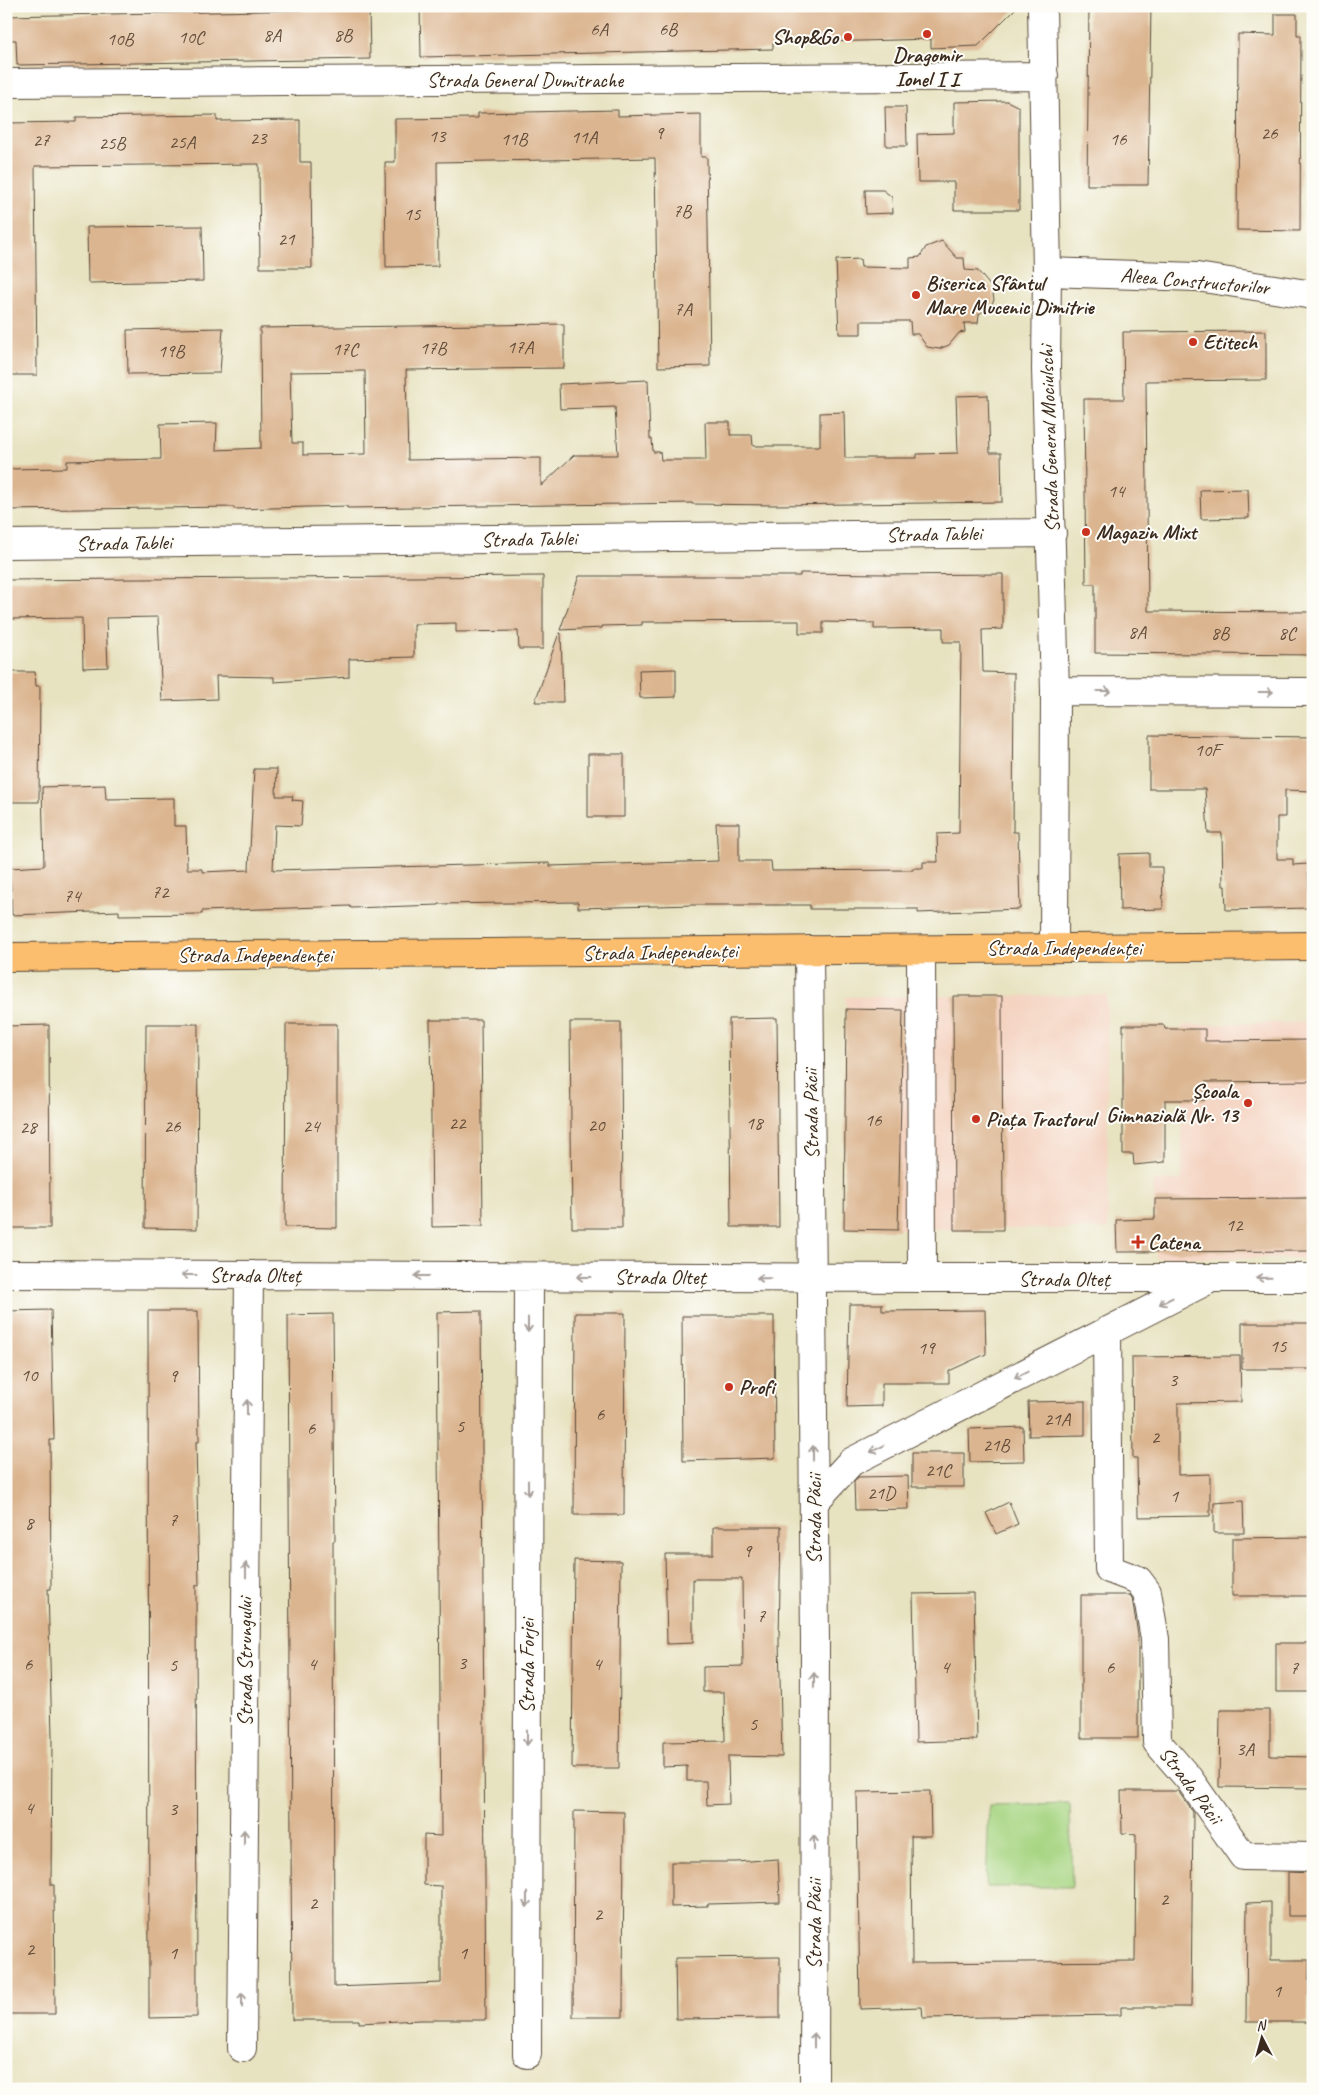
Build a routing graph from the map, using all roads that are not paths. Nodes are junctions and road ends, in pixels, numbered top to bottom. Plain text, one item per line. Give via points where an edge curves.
1 (1042, 6) edge
2 (1044, 76) junction
3 (6, 83) edge
4 (1047, 272) junction
5 (1313, 295) edge
6 (1052, 533) junction
7 (6, 544) edge
8 (1055, 691) junction
9 (1313, 692) edge
10 (1313, 946) edge
11 (1054, 948) junction
12 (809, 950) junction
13 (921, 950) junction
14 (6, 957) edge
15 (6, 1274) edge
16 (249, 1275) junction
17 (528, 1277) junction
18 (813, 1278) junction
19 (922, 1278) junction
20 (1313, 1278) edge
21 (1209, 1279) junction
22 (1107, 1331) junction
23 (814, 1502) junction
24 (1313, 1857) edge
25 (242, 2048) dead end
26 (527, 2054) dead end
27 (814, 2089) edge

1 - 2 street, Strada General Mociulschi
2 - 3 street, Strada General Dumitrache
2 - 4 street, Strada General Mociulschi
4 - 5 street, Aleea Constructorilor via 1197,277
4 - 6 street, Strada General Mociulschi via 1046,369
6 - 7 street, Strada Tablei
6 - 8 street, Strada General Mociulschi
8 -> 9 street
8 - 11 street, Strada General Mociulschi
10 - 11 main road, Strada Independenței
11 - 13 main road, Strada Independenței
12 - 13 main road, Strada Independenței
12 - 14 main road, Strada Independenței
12 - 18 street, Strada Păcii
13 - 19 street
16 -> 15 street, Strada Olteț
17 -> 16 street, Strada Olteț
25 -> 16 street, Strada Strungului
18 -> 17 street, Strada Olteț
17 -> 26 street, Strada Forjei
18 - 19 street, Strada Olteț
23 -> 18 street, Strada Păcii
19 - 21 street, Strada Olteț
20 -> 21 street, Strada Olteț
21 -> 22 street
22 -> 23 street via 851,1462
22 - 24 street, Strada Păcii via 1109,1569 1138,1580 1147,1592 1155,1639 1157,1742 1189,1779 1243,1856
27 -> 23 street, Strada Păcii

